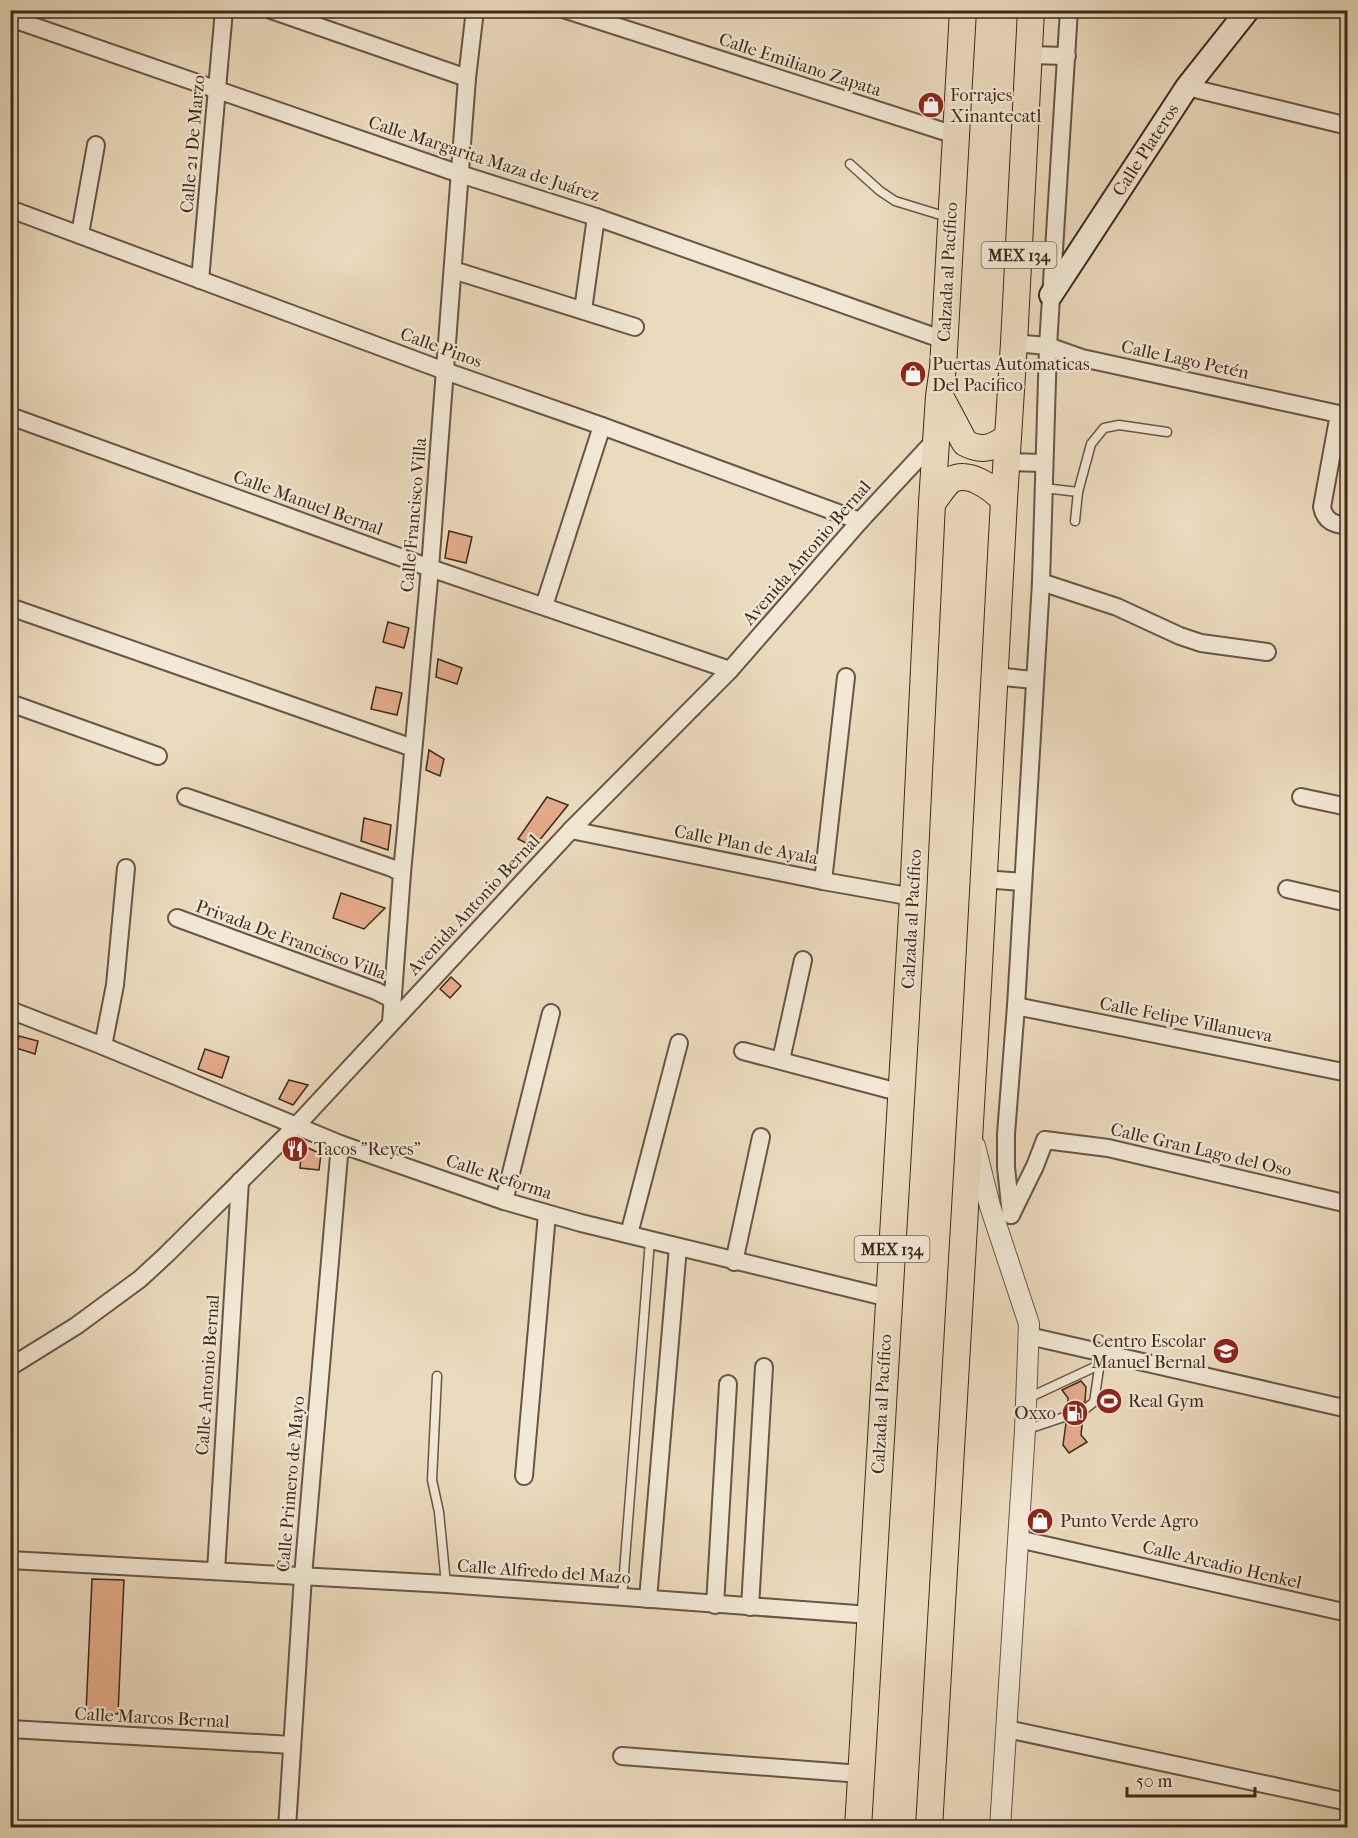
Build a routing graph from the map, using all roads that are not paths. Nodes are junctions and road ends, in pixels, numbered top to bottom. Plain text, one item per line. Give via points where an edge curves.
1 (224, 10) edge
2 (271, 10) edge
3 (475, 10) edge
4 (566, 10) edge
5 (963, 10) edge
6 (1030, 10) edge
7 (1069, 10) edge
8 (1248, 10) edge
9 (10, 18) edge
10 (1029, 55) junction
11 (1066, 56) junction
12 (467, 78) junction
13 (1187, 87) junction
14 (218, 89) junction
15 (1347, 126) edge
16 (955, 135) junction
17 (96, 145) dead end
18 (850, 164) dead end
19 (460, 174) junction
20 (10, 209) edge
21 (596, 217) junction
22 (950, 218) junction
23 (80, 234) junction
24 (453, 270) junction
25 (200, 280) junction
26 (1051, 295) junction
27 (583, 310) junction
28 (635, 327) dead end
29 (944, 340) junction
30 (1014, 343) junction
31 (1048, 346) junction
32 (445, 371) junction
33 (939, 396) junction
34 (1343, 415) edge
35 (10, 417) edge
36 (602, 426) junction
37 (1167, 432) dead end
38 (937, 438) junction
39 (1007, 449) junction
40 (1044, 463) junction
41 (1044, 488) junction
42 (1078, 492) junction
43 (1004, 500) junction
44 (932, 503) junction
45 (860, 521) junction
46 (1075, 521) dead end
47 (1347, 526) edge
48 (430, 568) junction
49 (1041, 582) junction
50 (544, 606) junction
51 (10, 607) edge
52 (1267, 652) dead end
53 (730, 670) junction
54 (846, 676) dead end
55 (994, 676) junction
56 (1034, 680) junction
57 (10, 703) edge
58 (413, 748) junction
59 (158, 756) dead end
60 (186, 797) dead end
61 (1301, 797) dead end
62 (1347, 807) edge
63 (571, 830) junction
64 (126, 868) dead end
65 (402, 873) junction
66 (983, 879) junction
67 (823, 880) junction
68 (1023, 882) junction
69 (1287, 889) dead end
70 (914, 897) junction
71 (1347, 903) edge
72 (177, 918) dead end
73 (803, 960) dead end
74 (392, 999) junction
75 (1016, 1006) junction
76 (10, 1010) edge
77 (551, 1013) dead end
78 (392, 1022) junction
79 (679, 1043) dead end
80 (103, 1046) junction
81 (743, 1051) dead end
82 (781, 1060) junction
83 (1347, 1073) edge
84 (902, 1093) junction
85 (296, 1126) junction
86 (970, 1126) junction
87 (761, 1137) dead end
88 (340, 1144) junction
89 (240, 1181) junction
90 (504, 1201) junction
91 (1347, 1204) edge
92 (547, 1214) junction
93 (1011, 1215) junction
94 (629, 1234) junction
95 (999, 1238) junction
96 (650, 1240) junction
97 (678, 1247) junction
98 (734, 1262) junction
99 (889, 1298) junction
100 (1029, 1336) junction
101 (1100, 1359) junction
102 (10, 1367) edge
103 (764, 1367) dead end
104 (437, 1376) dead end
105 (728, 1384) dead end
106 (1026, 1400) junction
107 (1347, 1409) edge
108 (1084, 1410) dead end
109 (1067, 1416) dead end
110 (1024, 1430) junction
111 (524, 1476) dead end
112 (1018, 1539) junction
113 (10, 1560) edge
114 (216, 1571) junction
115 (303, 1576) junction
116 (446, 1584) junction
117 (622, 1598) junction
118 (648, 1599) junction
119 (715, 1605) junction
120 (750, 1607) junction
121 (1347, 1613) edge
122 (870, 1615) junction
123 (10, 1729) edge
124 (1007, 1729) junction
125 (292, 1745) junction
126 (622, 1756) dead end
127 (861, 1774) junction
128 (1347, 1802) edge
129 (287, 1827) edge
130 (858, 1827) edge
131 (929, 1827) edge
132 (1000, 1827) edge

1 - 14 street, Calle 21 De Marzo
2 - 12 street
3 - 12 street, Calle Francisco Villa
4 - 16 street, Calle Emiliano Zapata
5 - 16 main road, Calzada al Pacífico / MEX 134
6 - 10 main road, MEX 134
7 - 11 street
8 - 13 main road, Calle Plateros
9 - 14 street, Calle Margarita Maza de Juárez
10 - 11 street
10 - 30 main road, MEX 134
11 - 26 street
12 - 19 street, Calle Francisco Villa
13 - 15 street
13 - 26 main road, Calle Plateros
14 - 19 street, Calle Margarita Maza de Juárez
14 - 25 street, Calle 21 De Marzo
16 - 22 main road, Calzada al Pacífico / MEX 134
17 - 23 street
18 - 22 lane via 895,201
19 - 21 street, Calle Margarita Maza de Juárez
19 - 24 street, Calle Francisco Villa
20 - 23 street, Calle Pinos
21 - 27 street
21 - 29 street, Calle Margarita Maza de Juárez
22 - 29 main road, Calzada al Pacífico / MEX 134
23 - 25 street, Calle Pinos
24 - 27 street
24 - 32 street, Calle Francisco Villa
25 - 32 street, Calle Pinos
26 - 31 street
27 - 28 street
29 - 33 main road, Calzada al Pacífico / MEX 134
30 - 31 street, Calle Lago Petén
30 - 39 main road, MEX 134
31 - 34 street, Calle Lago Petén
31 - 40 street
32 - 36 street, Calle Pinos
32 - 48 street, Calle Francisco Villa
33 - 38 main road, Calzada al Pacífico / MEX 134
33 - 39 main road via 965,443
34 - 47 street via 1322,507 1326,518
35 - 48 street, Calle Manuel Bernal
36 - 45 street, Calle Pinos
36 - 50 street
37 - 42 lane via 1119,425 1104,428 1091,444
38 - 44 main road, Calzada al Pacífico / MEX 134
38 - 45 street, Avenida Antonio Bernal
39 - 40 street
39 - 43 main road, MEX 134
40 - 41 street
41 - 42 lane
41 - 49 street
42 - 46 lane
43 - 44 main road via 977,481 957,478
43 - 55 main road, MEX 134
44 - 70 main road, Calzada al Pacífico / MEX 134
45 - 53 street, Avenida Antonio Bernal
48 - 50 street, Calle Manuel Bernal
48 - 58 street, Calle Francisco Villa
49 - 52 street via 1117,607 1202,643
49 - 56 street
50 - 53 street, Calle Manuel Bernal
51 - 58 street
53 - 63 street, Avenida Antonio Bernal
54 - 67 street
55 - 56 street
55 - 66 main road, MEX 134
56 - 68 street
57 - 59 street
58 - 65 street, Calle Francisco Villa
60 - 65 street
61 - 62 street
63 - 67 street, Calle Plan de Ayala
63 - 78 street, Avenida Antonio Bernal
64 - 80 street via 115,985
65 - 74 street, Calle Francisco Villa
66 - 68 street
66 - 86 main road, MEX 134
67 - 70 street, Calle Plan de Ayala
68 - 75 street
69 - 71 street
70 - 84 main road, Calzada al Pacífico / MEX 134
72 - 74 street, Privada De Francisco Villa
73 - 82 street
74 - 78 street, Calle Francisco Villa
75 - 83 street, Calle Felipe Villanueva
75 - 93 street via 1006,1134
76 - 80 street, Calle Reforma
77 - 90 street
78 - 85 street, Avenida Antonio Bernal
79 - 94 street
80 - 85 street, Calle Reforma
81 - 82 street
82 - 84 street
84 - 99 main road, Calzada al Pacífico / MEX 134
85 - 88 street, Calle Reforma
85 - 89 street, Avenida Antonio Bernal
86 - 95 street
86 - 131 main road, MEX 134
87 - 98 street
88 - 90 street, Calle Reforma
88 - 115 street, Calle Primero de Mayo
89 - 102 street, Avenida Antonio Bernal via 140,1279 76,1326
89 - 114 street, Calle Antonio Bernal
90 - 92 street, Calle Reforma
91 - 93 street, Calle Gran Lago del Oso via 1108,1148 1045,1140
92 - 94 street, Calle Reforma
92 - 111 street
93 - 95 street
94 - 96 street, Calle Reforma
95 - 100 street via 1026,1312
96 - 97 street, Calle Reforma
96 - 117 lane
97 - 98 street, Calle Reforma
97 - 118 street
98 - 99 street, Calle Reforma
99 - 122 main road, Calzada al Pacífico / MEX 134
100 - 101 street
100 - 106 street
101 - 106 lane
101 - 107 street
101 - 108 lane via 1094,1402
103 - 120 street
104 - 116 lane via 432,1480
105 - 119 street
106 - 110 street
109 - 110 lane
110 - 112 street
112 - 121 street, Calle Arcadio Henkel
112 - 124 street
113 - 114 street, Calle Alfredo del Mazo
114 - 115 street, Calle Alfredo del Mazo
115 - 116 street, Calle Alfredo del Mazo
115 - 125 street, Calle Primero de Mayo
116 - 117 street, Calle Alfredo del Mazo
117 - 118 street, Calle Alfredo del Mazo
118 - 119 street, Calle Alfredo del Mazo
119 - 120 street, Calle Alfredo del Mazo
120 - 122 street, Calle Alfredo del Mazo
122 - 127 main road, Calzada al Pacífico / MEX 134
123 - 125 street, Calle Marcos Bernal
124 - 128 street
124 - 132 street
125 - 129 street, Calle Primero de Mayo
126 - 127 street
127 - 130 main road, Calzada al Pacífico / MEX 134

